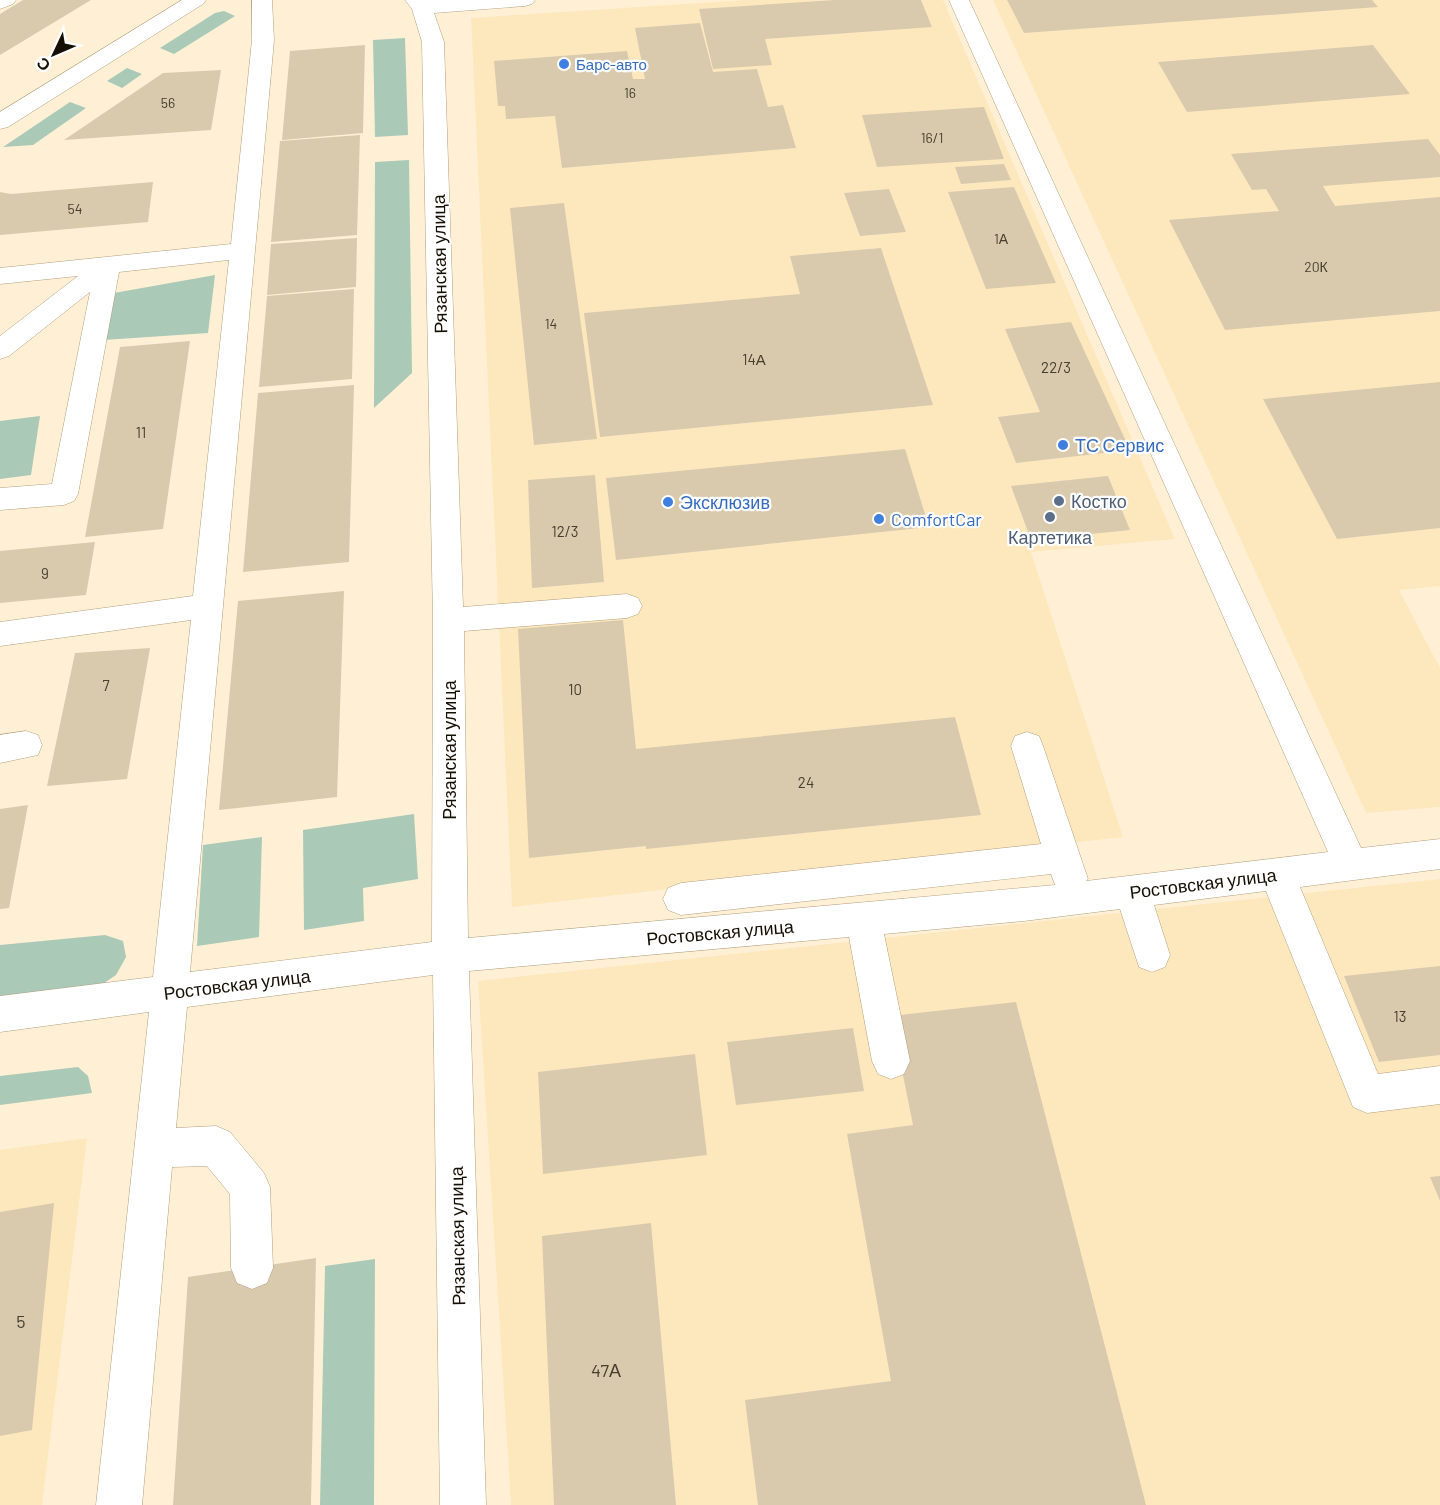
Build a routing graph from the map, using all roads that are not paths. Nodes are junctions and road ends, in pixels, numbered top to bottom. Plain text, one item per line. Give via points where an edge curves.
1 (6, 0) edge
2 (196, 0) edge
3 (262, 0) edge
4 (525, 0) edge
5 (959, 0) edge
6 (0, 3) edge
7 (419, 4) edge
8 (0, 122) edge
9 (242, 251) junction
10 (108, 265) junction
11 (0, 276) edge
12 (0, 350) edge
13 (0, 499) edge
14 (207, 606) junction
15 (627, 606) dead end
16 (448, 620) junction
17 (0, 634) edge
18 (1027, 746) dead end
19 (1440, 854) edge
20 (1063, 857) junction
21 (1351, 865) junction
22 (1277, 874) junction
23 (1132, 892) junction
24 (1077, 898) junction
25 (681, 899) dead end
26 (863, 919) junction
27 (1152, 955) dead end
28 (451, 956) junction
29 (170, 993) junction
30 (0, 1014) edge
31 (891, 1061) dead end
32 (1440, 1085) edge
33 (154, 1148) junction
34 (252, 1268) dead end
35 (119, 1505) edge
36 (463, 1505) edge

1 - 6 street
2 - 8 street
3 - 9 street via 263,40
4 - 7 street
5 - 21 street
7 - 16 street, Рязанская улица via 433,42
9 - 10 street
9 - 14 street
10 - 11 street
10 - 12 street
10 - 13 street via 64,494
14 - 17 street
14 - 29 street
15 - 16 street
16 - 28 street, Рязанская улица
18 - 20 street
19 - 21 street, Ростовская улица
20 - 24 street
20 - 25 street
21 - 22 street, Ростовская улица
22 - 23 street, Ростовская улица
22 - 32 street via 1367,1094
23 - 24 street, Ростовская улица
23 - 27 street
24 - 26 street, Ростовская улица
26 - 28 street, Ростовская улица
26 - 31 street
28 - 29 street, Ростовская улица
28 - 36 street, Рязанская улица
29 - 30 street, Ростовская улица
29 - 33 street
33 - 34 street via 216,1146 250,1187
33 - 35 street

